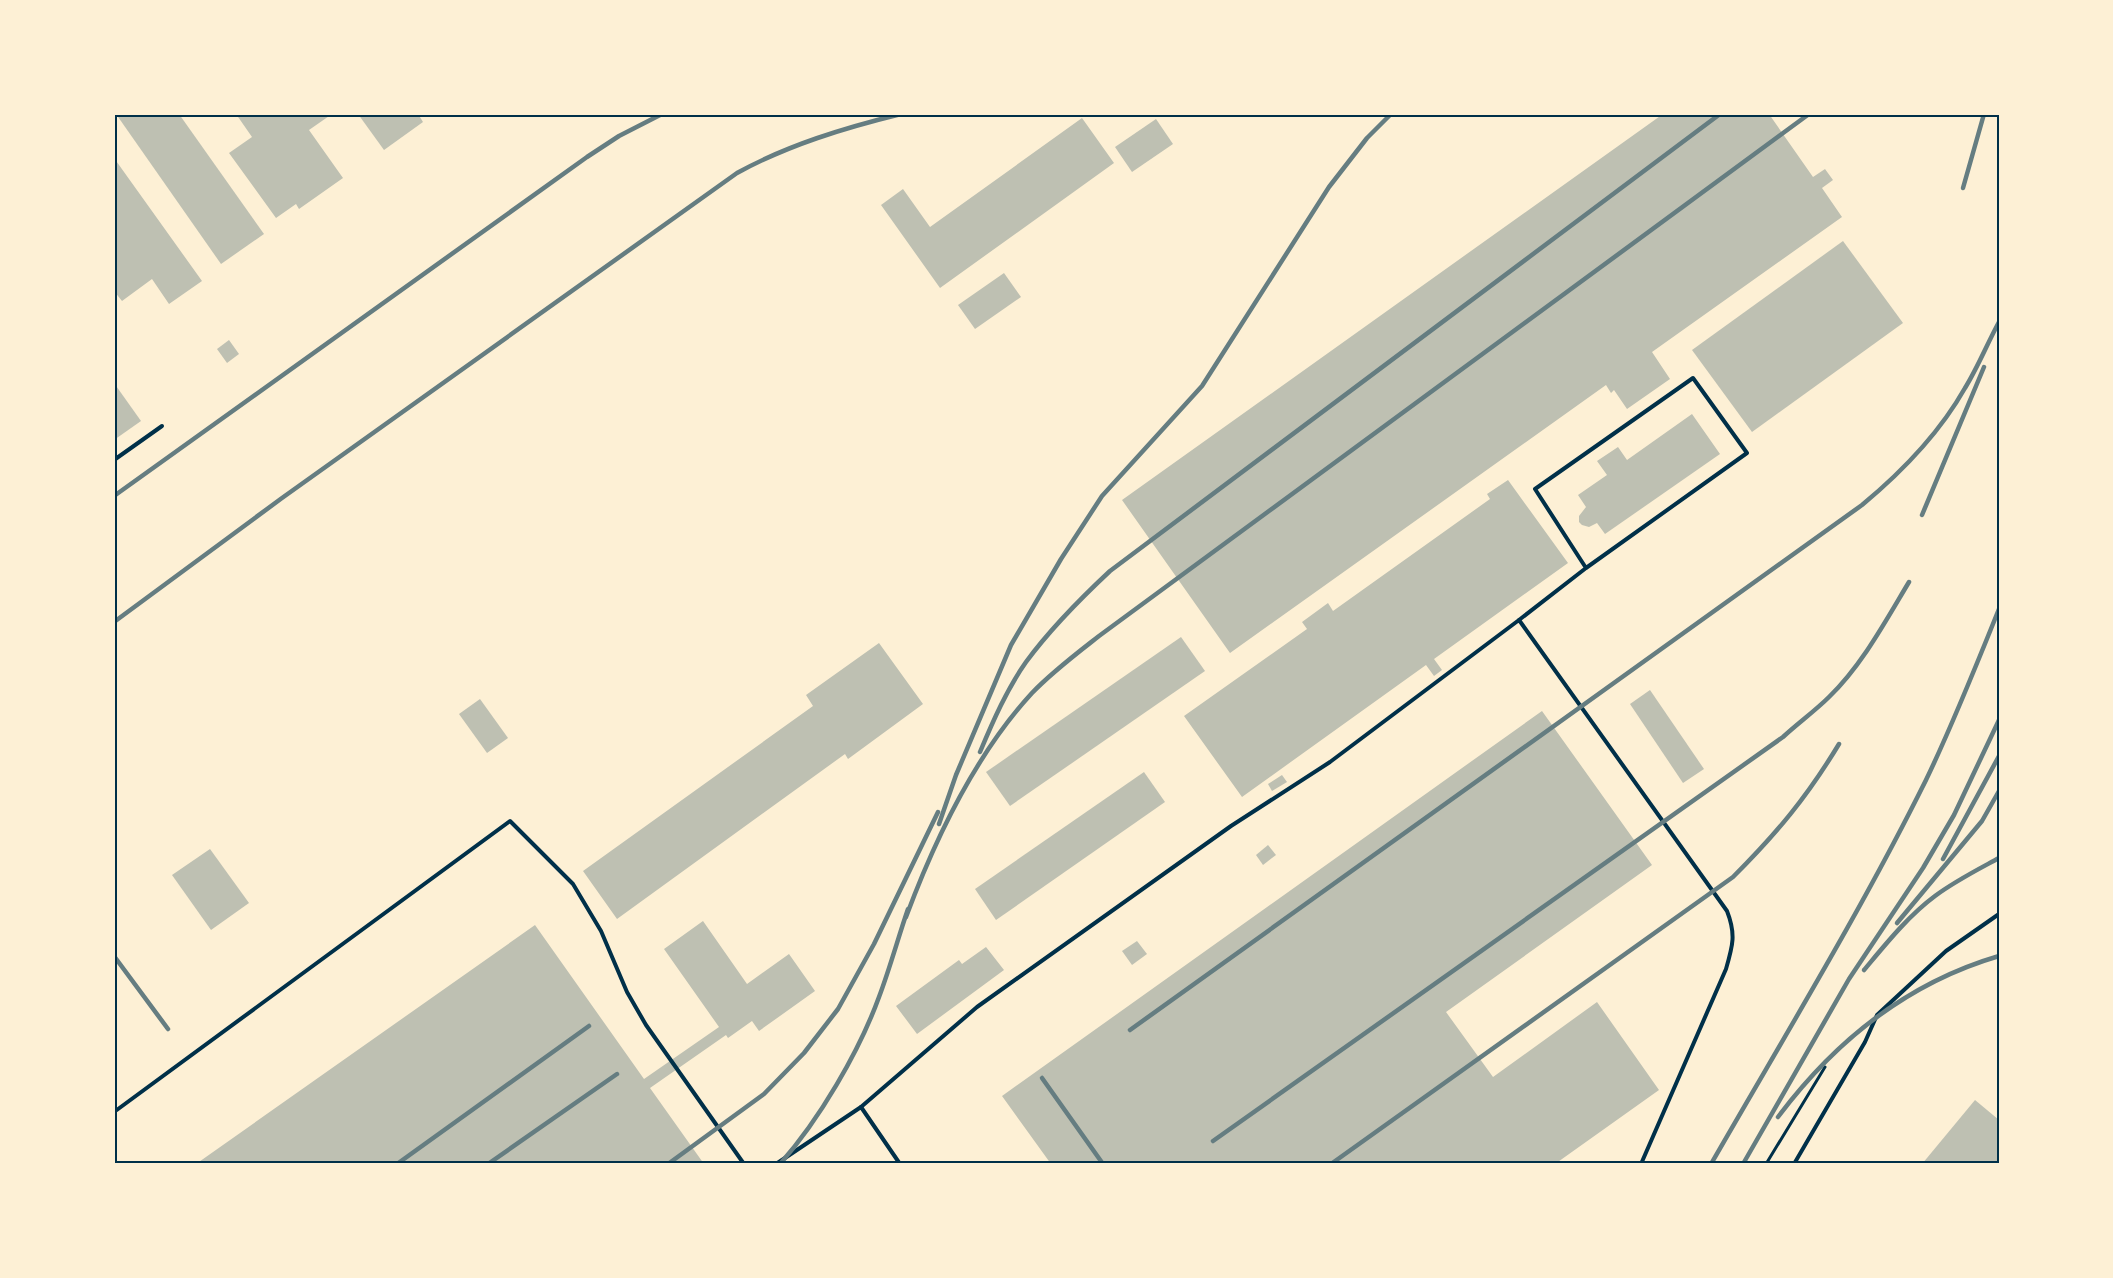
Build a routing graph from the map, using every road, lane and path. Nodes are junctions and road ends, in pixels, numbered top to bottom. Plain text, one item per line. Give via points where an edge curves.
1 (162, 426) dead end
2 (114, 460) edge
3 (1586, 568) junction
4 (1519, 620) junction
5 (1999, 914) edge
6 (1825, 1066) dead end
7 (861, 1107) junction
8 (114, 1112) edge
9 (744, 1164) edge
10 (776, 1164) edge
11 (900, 1164) edge
12 (1641, 1164) edge
13 (1766, 1164) edge
14 (1794, 1164) edge

1 - 2 lane
3 - 3 lane via 1747,453 1693,378 1535,489
3 - 4 lane
4 - 7 lane via 1330,762 1231,826 977,1007
4 - 12 lane via 1726,910 1733,927 1726,969
5 - 14 lane via 1946,951 1876,1015 1865,1042
6 - 13 path
7 - 10 lane
7 - 11 lane
8 - 9 lane via 510,821 573,884 601,931 646,1025

